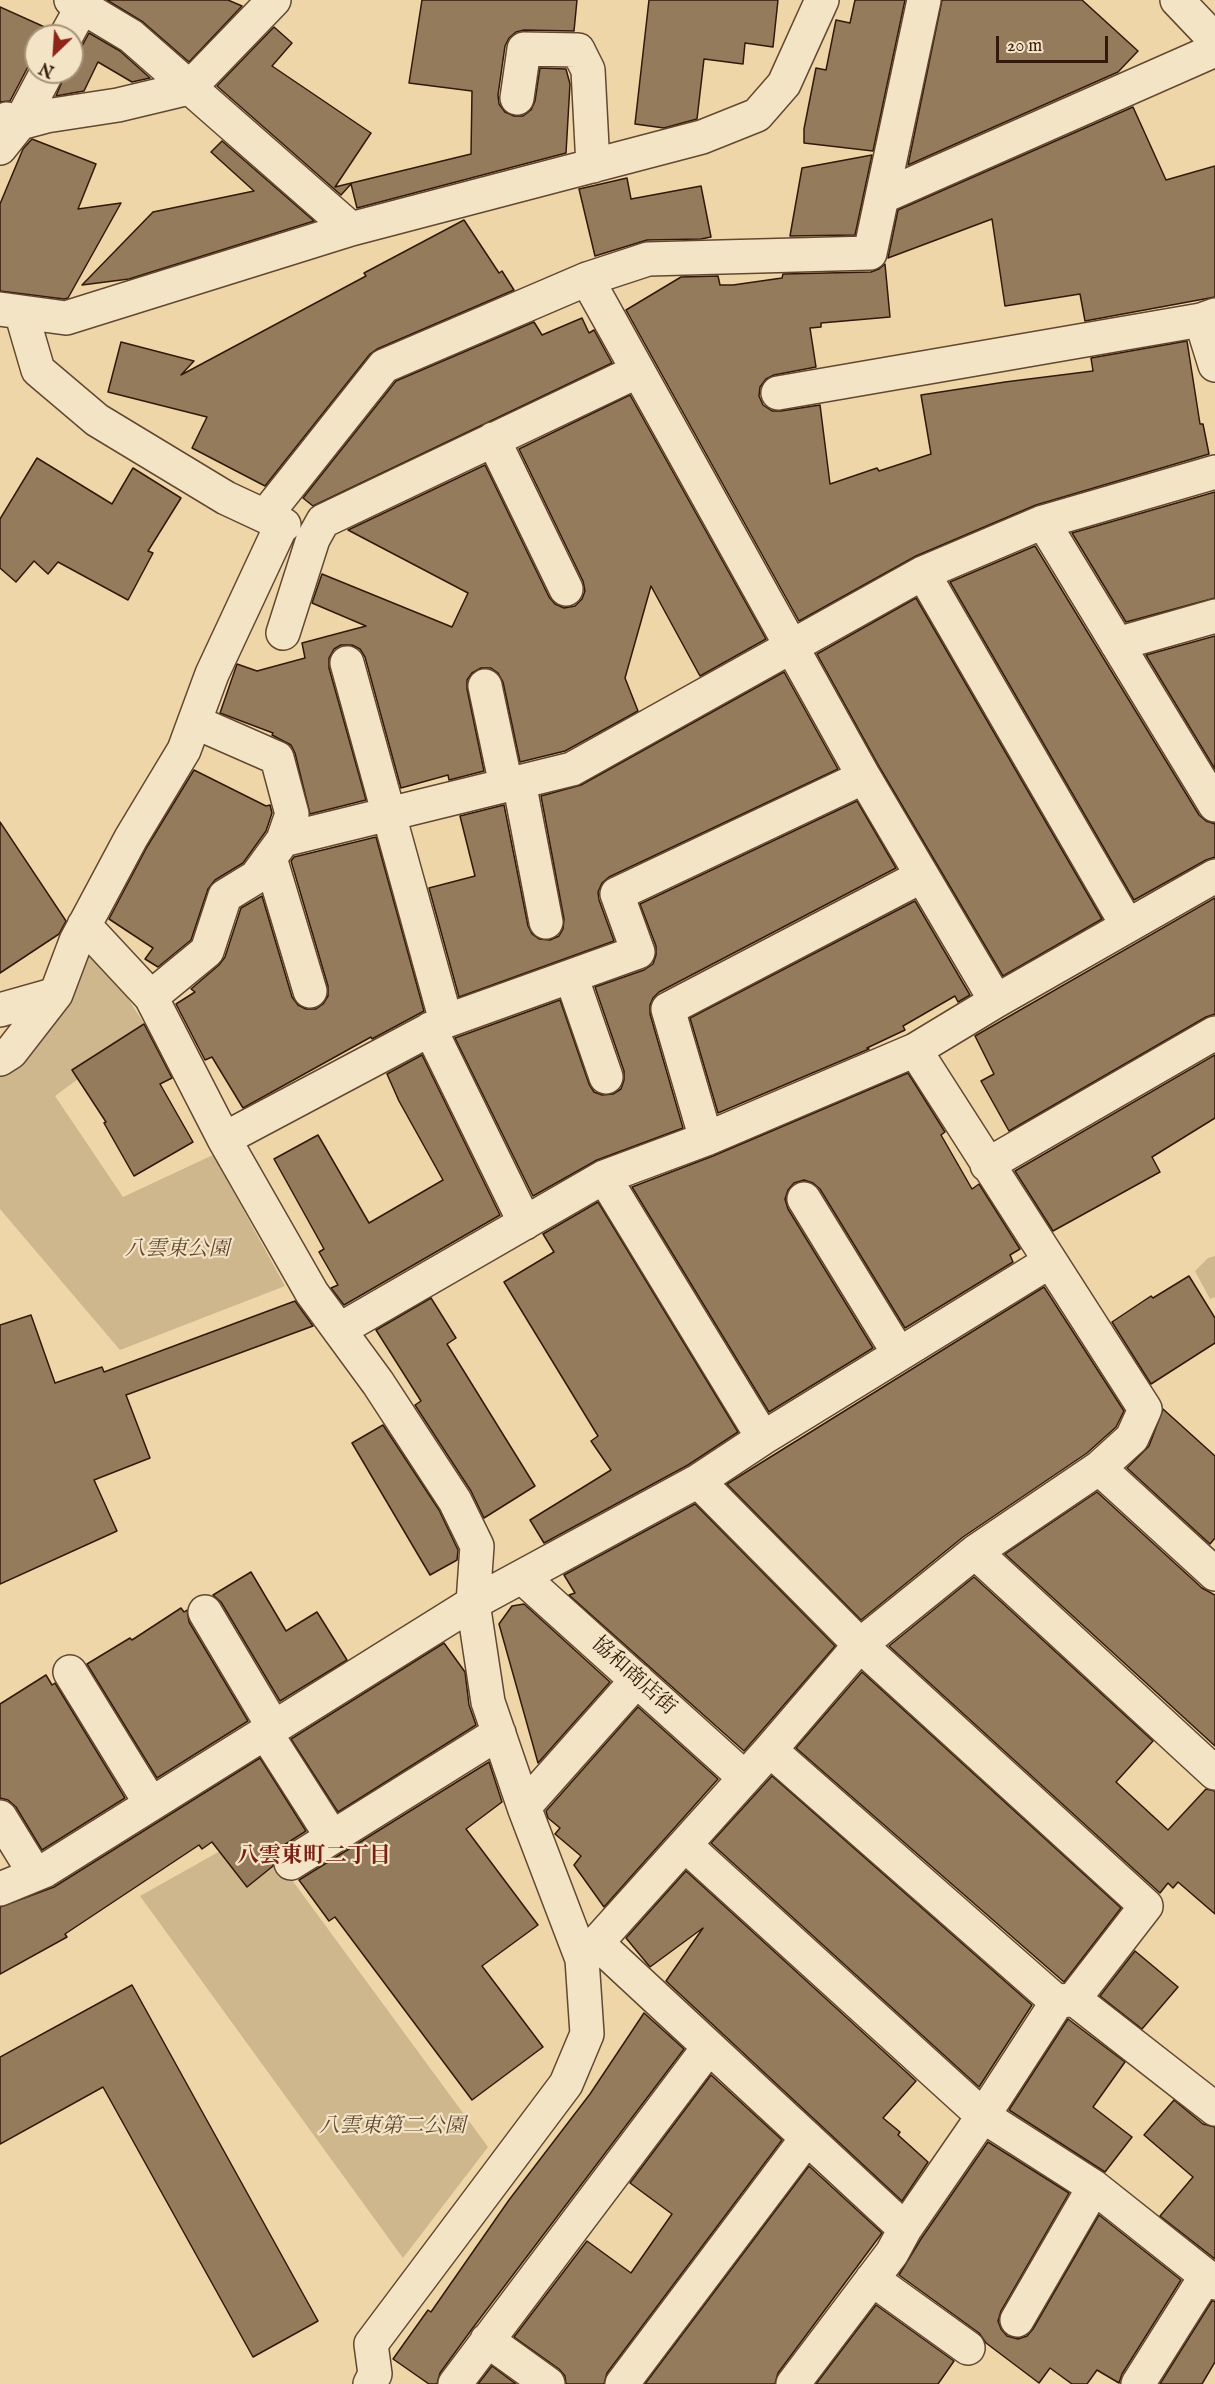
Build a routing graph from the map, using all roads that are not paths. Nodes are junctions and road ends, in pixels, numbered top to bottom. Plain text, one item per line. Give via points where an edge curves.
1 (274, 0) edge
2 (822, 0) edge
3 (924, 0) edge
4 (1177, 0) edge
5 (76, 3) edge
6 (70, 24) edge
7 (1215, 40) edge
8 (1215, 50) edge
9 (39, 84) edge
10 (189, 88) junction
11 (517, 98) dead end
12 (7, 129) edge
13 (593, 166) junction
14 (882, 196) junction
15 (351, 229) junction
16 (587, 279) junction
17 (11, 310) edge
18 (1208, 318) edge
19 (1215, 365) edge
20 (638, 371) junction
21 (778, 393) dead end
22 (494, 440) junction
23 (1215, 472) edge
24 (273, 520) junction
25 (1043, 522) junction
26 (313, 539) junction
27 (923, 573) junction
28 (566, 589) dead end
29 (1215, 616) edge
30 (283, 633) dead end
31 (1117, 644) junction
32 (791, 647) junction
33 (347, 663) dead end
34 (485, 686) dead end
35 (195, 722) junction
36 (1201, 756) edge
37 (864, 777) junction
38 (513, 784) junction
39 (1215, 805) edge
40 (387, 814) junction
41 (277, 849) junction
42 (922, 876) junction
43 (1215, 876) edge
44 (546, 922) dead end
45 (84, 925) junction
46 (1127, 925) junction
47 (571, 976) junction
48 (310, 991) dead end
49 (56, 994) junction
50 (151, 997) junction
51 (996, 1000) junction
52 (0, 1010) edge
53 (438, 1025) junction
54 (1215, 1033) edge
55 (915, 1050) junction
56 (0, 1059) edge
57 (606, 1077) dead end
58 (225, 1139) junction
59 (706, 1139) junction
60 (987, 1165) junction
61 (604, 1177) junction
62 (804, 1199) dead end
63 (525, 1222) junction
64 (1049, 1262) junction
65 (339, 1330) junction
66 (899, 1354) junction
67 (763, 1438) junction
68 (1100, 1468) junction
69 (698, 1481) junction
70 (975, 1552) junction
71 (1215, 1574) edge
72 (522, 1577) junction
73 (473, 1603) junction
74 (205, 1612) dead end
75 (860, 1645) junction
76 (70, 1672) dead end
77 (637, 1680) junction
78 (269, 1730) junction
79 (499, 1733) junction
80 (770, 1750) junction
81 (1215, 1773) edge
82 (745, 1778) junction
83 (151, 1804) junction
84 (524, 1807) junction
85 (0, 1817) edge
86 (332, 1837) junction
87 (685, 1845) junction
88 (291, 1863) dead end
89 (35, 1874) junction
90 (0, 1889) edge
91 (590, 1951) junction
92 (1066, 2000) junction
93 (709, 2046) junction
94 (1215, 2109) edge
95 (983, 2116) junction
96 (807, 2138) junction
97 (1094, 2187) junction
98 (905, 2229) junction
99 (872, 2279) junction
100 (1211, 2279) edge
101 (1017, 2320) dead end
102 (487, 2340) junction
103 (968, 2348) dead end
104 (377, 2381) edge
105 (455, 2384) edge
106 (548, 2384) edge
107 (622, 2384) edge
108 (793, 2384) edge
109 (1138, 2384) edge

1 - 10 street
2 - 13 street via 784,84 757,116 702,137
3 - 14 street
4 - 7 street
5 - 6 street
5 - 10 street via 131,36
8 - 14 street
9 - 12 street
10 - 12 street via 118,105 46,116
10 - 15 street
11 - 13 street via 524,49 578,50 588,70
13 - 15 street
14 - 16 street via 870,253 648,259
15 - 17 street via 66,318
16 - 20 street
16 - 24 street via 384,366
17 - 24 street via 38,370 97,420 226,498
18 - 19 street
18 - 21 street
20 - 22 street
20 - 32 street
22 - 26 street via 323,520
22 - 28 street
23 - 25 street
24 - 26 street
24 - 35 street
25 - 27 street
25 - 31 street
26 - 30 street
27 - 32 street
27 - 46 street
29 - 31 street
31 - 36 street
32 - 37 street
32 - 38 street via 572,769
33 - 40 street
34 - 38 street
35 - 41 street via 277,758 292,814
35 - 45 street via 184,750
36 - 39 street
37 - 42 street
37 - 47 street via 617,894 638,952
38 - 40 street
38 - 44 street
40 - 41 street
40 - 53 street
41 - 48 street
41 - 50 street via 256,877 225,896 207,951
42 - 51 street
42 - 59 street via 668,1009
43 - 46 street
45 - 49 street
45 - 50 street
46 - 51 street
47 - 53 street
47 - 57 street
49 - 52 street
49 - 56 street via 11,1052
50 - 58 street
51 - 55 street
53 - 58 street
53 - 63 street
54 - 60 street
55 - 59 street
55 - 60 street
58 - 65 street via 312,1293
59 - 61 street
60 - 64 street
61 - 63 street
61 - 67 street
62 - 66 street
63 - 65 street
64 - 66 street
64 - 68 street via 1145,1409 1132,1438
65 - 73 street via 378,1383 459,1510 477,1546
66 - 67 street
67 - 69 street
68 - 70 street
68 - 71 street
69 - 72 street
69 - 75 street
70 - 75 street
70 - 81 street
72 - 73 street
72 - 77 street, 協和商店街
73 - 78 street
73 - 79 street via 488,1701
74 - 78 street
75 - 80 street
75 - 92 street via 1146,1906
76 - 83 street
77 - 82 street, 協和商店街
77 - 84 street
78 - 83 street
78 - 86 street
79 - 84 street
79 - 86 street
80 - 82 street
80 - 92 street
82 - 87 street
83 - 89 street
84 - 91 street
85 - 89 street
86 - 88 street
87 - 91 street
87 - 95 street
89 - 90 street
91 - 93 street
91 - 104 street via 586,2034 566,2084 371,2343
92 - 94 street
92 - 95 street
93 - 96 street
93 - 102 street
95 - 97 street
95 - 98 street
96 - 98 street
96 - 107 street
97 - 100 street
97 - 101 street
98 - 99 street
99 - 103 street
99 - 108 street
100 - 109 street
102 - 105 street
102 - 106 street

